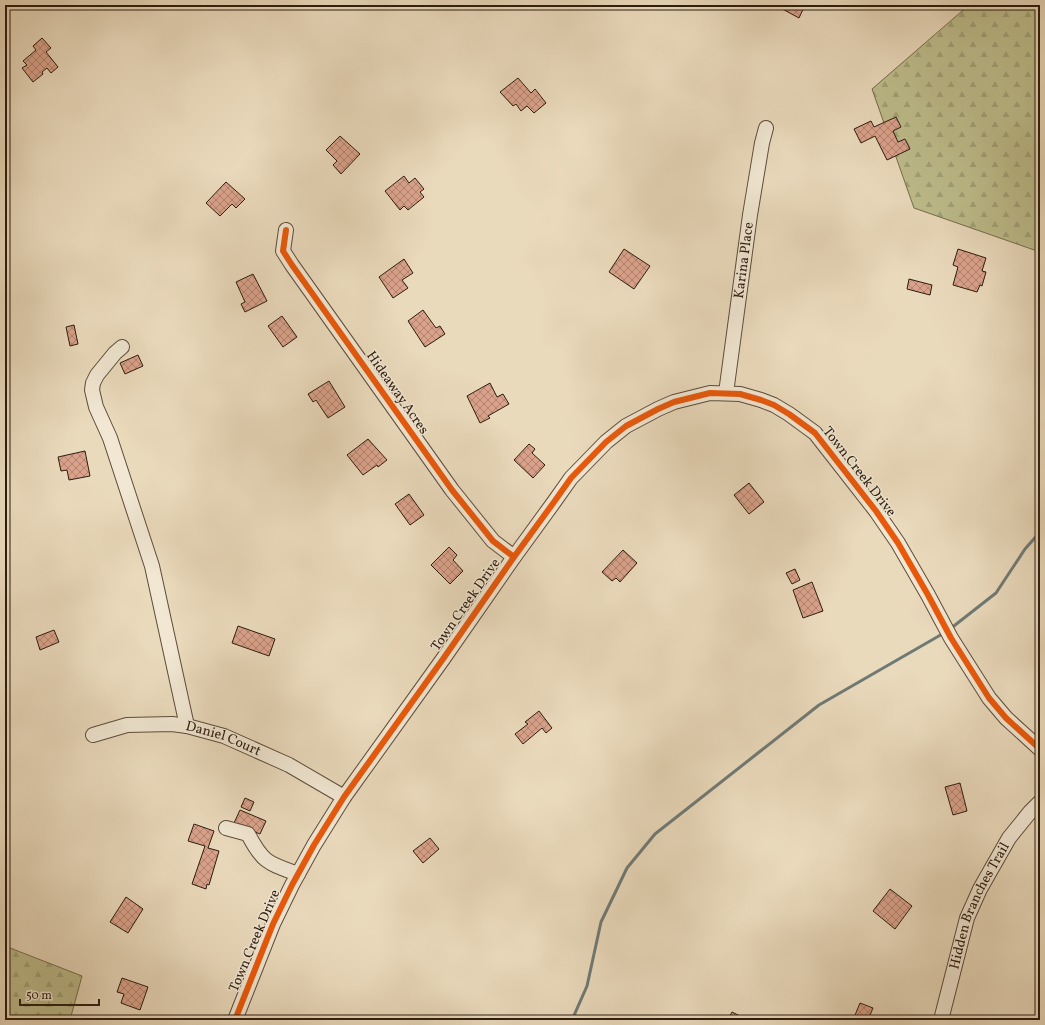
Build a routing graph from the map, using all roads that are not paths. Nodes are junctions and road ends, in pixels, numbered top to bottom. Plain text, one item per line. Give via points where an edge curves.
1 (766, 128) dead end
2 (286, 230) dead end
3 (122, 347) dead end
4 (726, 393) junction
5 (514, 557) junction
6 (187, 726) junction
7 (93, 735) dead end
8 (1040, 749) edge
9 (344, 797) junction
10 (1040, 802) edge
11 (226, 828) dead end
12 (298, 874) junction
13 (235, 1020) edge
14 (941, 1020) edge

1 - 4 street, Karina Place via 750,215
2 - 5 street, Hideaway Acres via 283,251 296,271 452,490 493,541
3 - 6 street via 97,375 92,390 152,566
4 - 5 street, Town Creek Drive via 710,393 674,402 626,426 606,442 571,478
4 - 8 street, Town Creek Drive via 740,394 774,405 815,433 898,543 951,638 989,698 1006,718
5 - 9 street, Town Creek Drive
6 - 7 street, Daniel Court via 126,726
6 - 9 street, Daniel Court via 224,736 288,765
9 - 12 street, Town Creek Drive
10 - 14 street, Hidden Branches Trail via 1009,838 980,889 967,918
11 - 12 street via 248,834 258,852 270,864
12 - 13 street, Town Creek Drive via 273,924

